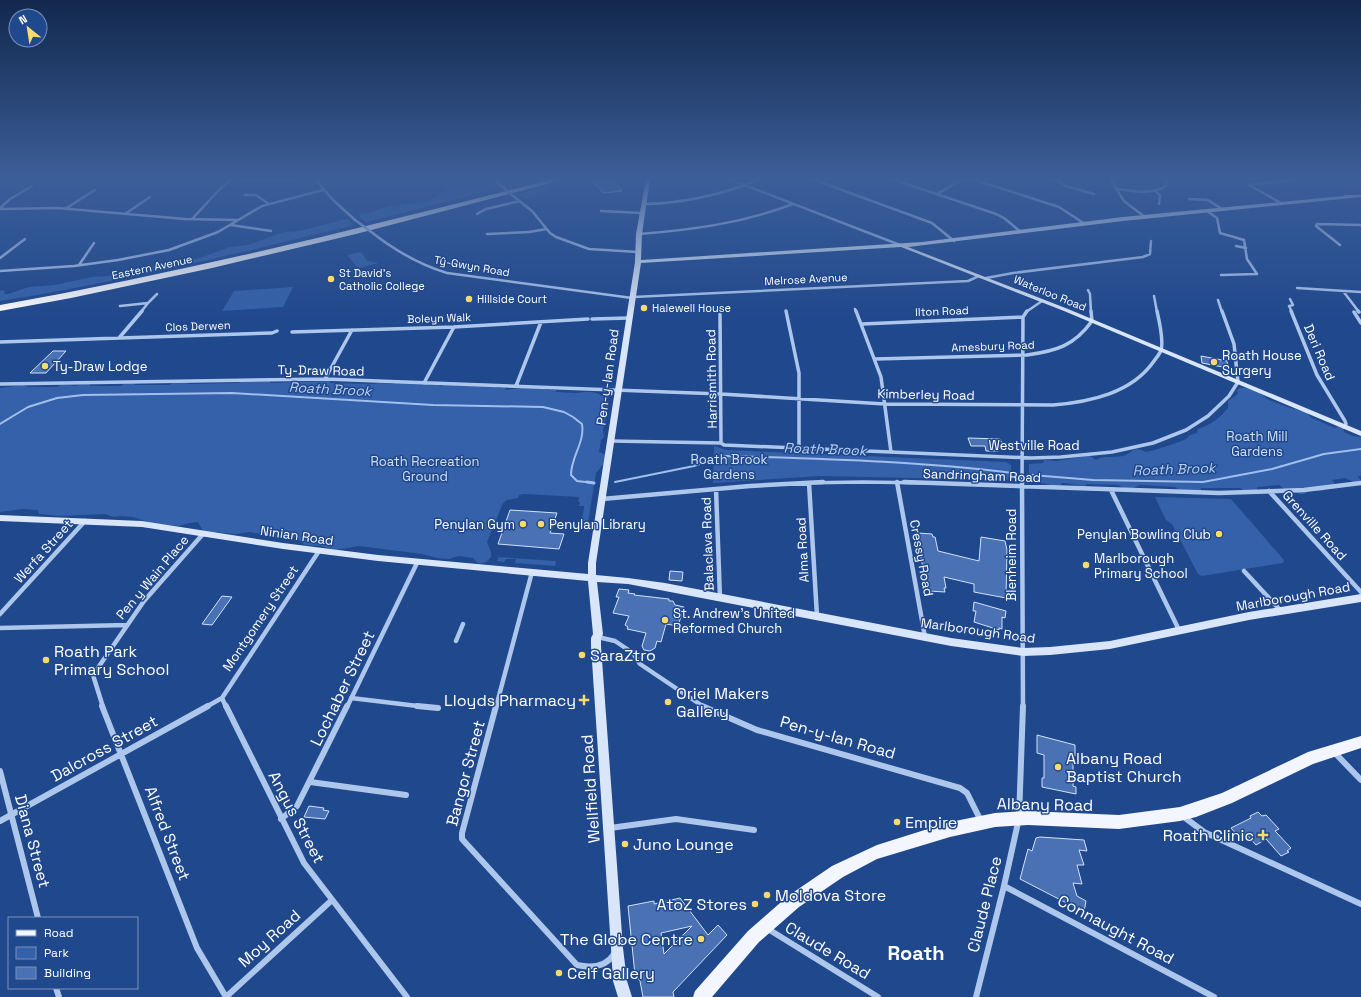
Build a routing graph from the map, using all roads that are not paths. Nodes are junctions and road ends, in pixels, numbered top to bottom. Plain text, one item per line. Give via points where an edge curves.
1 (228, 226) edge
2 (240, 226) edge
3 (361, 226) edge
4 (363, 226) edge
5 (379, 226) edge
6 (544, 226) edge
7 (640, 226) edge
8 (721, 226) edge
9 (848, 226) edge
10 (936, 226) edge
11 (1012, 226) edge
12 (1073, 226) edge
13 (1218, 226) edge
14 (1317, 226) edge
15 (547, 229) junction
16 (271, 231) dead end
17 (1020, 232) junction
18 (487, 234) dead end
19 (638, 234) junction
20 (25, 239) dead end
21 (954, 240) junction
22 (1151, 241) dead end
23 (94, 242) dead end
24 (1340, 245) dead end
25 (901, 246) junction
26 (1236, 246) dead end
27 (1246, 248) junction
28 (638, 252) junction
29 (0, 258) edge
30 (638, 262) junction
31 (79, 266) junction
32 (0, 271) edge
33 (1221, 275) dead end
34 (979, 276) junction
35 (986, 278) junction
36 (1296, 288) dead end
37 (1088, 290) dead end
38 (1343, 291) junction
39 (1361, 292) edge
40 (157, 294) dead end
41 (1154, 296) dead end
42 (632, 298) junction
43 (1290, 299) dead end
44 (1042, 300) junction
45 (1218, 300) dead end
46 (0, 303) edge
47 (148, 303) junction
48 (120, 306) dead end
49 (0, 308) edge
50 (855, 309) dead end
51 (786, 311) dead end
52 (1354, 312) dead end
53 (1359, 312) dead end
54 (720, 314) dead end
55 (629, 318) junction
56 (1023, 318) junction
57 (588, 319) dead end
58 (592, 319) dead end
59 (1092, 321) junction
60 (541, 322) junction
61 (862, 324) junction
62 (1361, 324) edge
63 (454, 327) junction
64 (352, 330) junction
65 (277, 331) dead end
66 (292, 332) dead end
67 (119, 338) junction
68 (0, 342) edge
69 (1161, 350) junction
70 (1023, 355) junction
71 (875, 359) junction
72 (325, 378) junction
73 (1238, 382) junction
74 (424, 383) junction
75 (0, 384) edge
76 (516, 386) junction
77 (618, 391) junction
78 (721, 394) junction
79 (800, 399) junction
80 (885, 404) junction
81 (1023, 406) junction
82 (1344, 427) junction
83 (1361, 434) edge
84 (611, 441) junction
85 (721, 443) junction
86 (799, 448) junction
87 (891, 452) junction
88 (1023, 457) junction
89 (897, 482) junction
90 (809, 483) junction
91 (1361, 483) edge
92 (1023, 487) junction
93 (716, 489) junction
94 (1111, 490) junction
95 (1269, 491) junction
96 (602, 499) junction
97 (0, 518) edge
98 (85, 521) junction
99 (203, 534) junction
100 (319, 551) junction
101 (417, 563) junction
102 (1244, 571) dead end
103 (532, 572) junction
104 (592, 579) junction
105 (1361, 592) edge
106 (720, 598) junction
107 (1361, 598) edge
108 (1281, 610) junction
109 (0, 614) edge
110 (817, 616) junction
111 (463, 624) dead end
112 (127, 625) junction
113 (0, 628) edge
114 (1179, 630) junction
115 (598, 634) junction
116 (926, 638) junction
117 (456, 640) dead end
118 (1023, 652) junction
119 (93, 675) joint
120 (222, 698) junction
121 (351, 698) junction
122 (438, 708) dead end
123 (1361, 742) edge
124 (1332, 750) junction
125 (122, 754) junction
126 (0, 771) edge
127 (1361, 780) edge
128 (310, 782) junction
129 (406, 795) dead end
130 (1180, 814) junction
131 (12, 815) junction
132 (1019, 818) junction
133 (281, 819) junction
134 (0, 821) edge
135 (982, 822) junction
136 (610, 828) junction
137 (754, 830) dead end
138 (1004, 886) junction
139 (332, 900) junction
140 (1361, 904) edge
141 (38, 917) edge
142 (763, 926) junction
143 (617, 948) junction
144 (226, 997) edge
145 (407, 997) edge
146 (625, 997) edge
147 (701, 997) edge
148 (878, 997) edge
149 (976, 997) edge
150 (1214, 997) edge

1 - 31 street via 205,238 170,250
2 - 16 street
3 - 46 highway, Eastern Avenue via 193,266
4 - 42 street, Tŷ-Gwyn Road, bridge via 403,257 447,273
5 - 49 highway, Eastern Avenue via 219,265
6 - 15 street
7 - 19 street, Pen-y-lan Road
8 - 19 street
9 - 25 street, Waterloo Road
10 - 21 street
11 - 17 street
12 - 17 street
13 - 27 street via 1220,233 1244,240
14 - 24 street
15 - 18 street
15 - 28 street via 556,237 586,248
17 - 21 street
19 - 28 street, Pen-y-lan Road
20 - 29 street
21 - 25 street
22 - 35 street via 1150,254 1143,258
23 - 31 street
25 - 30 street
25 - 34 street, Waterloo Road
26 - 27 street
27 - 33 street via 1246,259 1257,274
28 - 30 street, Pen-y-lan Road
30 - 42 street, Pen-y-lan Road
31 - 32 street
34 - 35 street, Waterloo Road
34 - 42 street, Melrose Avenue via 968,281
35 - 44 street, Waterloo Road
36 - 38 street
37 - 59 street
38 - 39 street
38 - 53 street
40 - 47 street
41 - 69 street
42 - 55 street, Pen-y-lan Road
43 - 82 street, Deri Road via 1293,305 1289,306 1317,375 1345,421
44 - 56 street via 1026,311
44 - 59 street, Waterloo Road
45 - 73 street via 1234,344
47 - 48 street
47 - 67 street
50 - 61 street
51 - 79 street via 799,373
52 - 62 street
54 - 78 street, Harrismith Road
55 - 58 street
55 - 77 street, Pen-y-lan Road
56 - 61 street, Ilton Road
56 - 70 street, Blenheim Road
57 - 60 street, Boleyn Walk
59 - 69 street, Waterloo Road
59 - 70 street, Amesbury Road via 1084,333 1072,343 1048,352
60 - 63 street, Boleyn Walk
60 - 76 street
61 - 71 street
63 - 64 street, Boleyn Walk
63 - 74 street
64 - 66 street, Boleyn Walk
64 - 72 street
65 - 67 street, Clos Derwen
67 - 68 street, Clos Derwen
69 - 73 street, Waterloo Road
69 - 81 street, Kimberley Road via 1146,372 1118,390 1075,402
70 - 71 street, Amesbury Road
70 - 81 street, Blenheim Road
71 - 80 street
72 - 74 street, Ty-Draw Road
72 - 75 street, Ty-Draw Road
73 - 82 street, Waterloo Road
73 - 88 street, Westville Road via 1229,396 1208,416 1186,430 1159,441 1112,452 1061,457
74 - 76 street, Ty-Draw Road
76 - 77 street, Ty-Draw Road
77 - 78 street, Kimberley Road
77 - 84 street, Pen-y-lan Road
78 - 79 street, Kimberley Road
78 - 85 street, Harrismith Road
79 - 80 street, Kimberley Road
79 - 86 street
80 - 81 street, Kimberley Road
80 - 87 street
81 - 88 street, Blenheim Road
82 - 83 street, Waterloo Road
84 - 85 street, Westville Road
84 - 96 street, Pen-y-lan Road
85 - 86 street, Westville Road
86 - 87 street, Westville Road
87 - 88 street, Westville Road
88 - 92 street, Blenheim Road
89 - 90 street, Sandringham Road
89 - 92 street, Sandringham Road
89 - 116 street, Cressy Road
90 - 93 street, Sandringham Road
90 - 110 street, Alma Road
91 - 95 street, Sandringham Road via 1332,488
92 - 94 street, Sandringham Road
92 - 118 street, Blenheim Road
93 - 96 street, Sandringham Road
93 - 106 street, Balaclava Road
94 - 95 street, Sandringham Road via 1217,493
94 - 114 street
95 - 105 street, Grenville Road
96 - 104 street, Pen-y-lan Road
97 - 98 street, Ninian Road
98 - 99 street, Ninian Road via 142,524
98 - 109 street, Werfa Street
99 - 100 street, Ninian Road
99 - 112 street, Pen y Wain Place via 144,601
100 - 101 street, Ninian Road
100 - 120 street, Montgomery Street
101 - 103 street, Ninian Road
101 - 121 street, Lochaber Street
102 - 108 street
103 - 104 street, Ninian Road
103 - 143 street, Bangor Street via 462,839 577,965 590,968 604,964 612,959
104 - 106 street, Marlborough Road via 665,586
104 - 115 street, Wellfield Road
106 - 110 street, Marlborough Road
107 - 108 street, Marlborough Road
108 - 114 street, Marlborough Road
110 - 116 street, Marlborough Road
111 - 117 street
112 - 113 street
112 - 119 street, Pen y Wain Place
114 - 118 street, Marlborough Road via 1110,645
115 - 135 street, Pen-y-lan Road via 633,653 640,664 699,704 734,721 757,730 960,788 967,793
115 - 136 street, Wellfield Road via 596,646
116 - 118 street, Marlborough Road
118 - 132 street, Blenheim Road
119 - 125 street, Alfred Street via 98,695
120 - 125 street, Dalcross Street
120 - 133 street, Angus Street
121 - 122 street
121 - 128 street, Lochaber Street
123 - 124 main road, Albany Road
124 - 127 street
124 - 130 main road, Albany Road via 1303,761 1214,804
125 - 131 street, Dalcross Street
125 - 144 street, Alfred Street via 197,948
126 - 131 street, Diana Street
128 - 129 street
128 - 133 street, Lochaber Street via 297,806
130 - 132 main road, Albany Road via 1134,821 1100,822
130 - 140 street via 1204,832
131 - 134 street, Dalcross Street
131 - 141 street, Diana Street
132 - 135 main road, Albany Road
132 - 138 street, Claude Place
133 - 139 street, Angus Street via 304,863
135 - 142 main road, Albany Road via 946,830 862,858 822,880
136 - 137 street via 676,819
136 - 143 street, Wellfield Road
138 - 149 street, Claude Place
138 - 150 street, Connaught Road
139 - 144 street, Moy Road
139 - 145 street, Angus Street
142 - 147 main road, Albany Road via 733,956
142 - 148 street, Claude Road
143 - 146 street, Wellfield Road via 620,981

